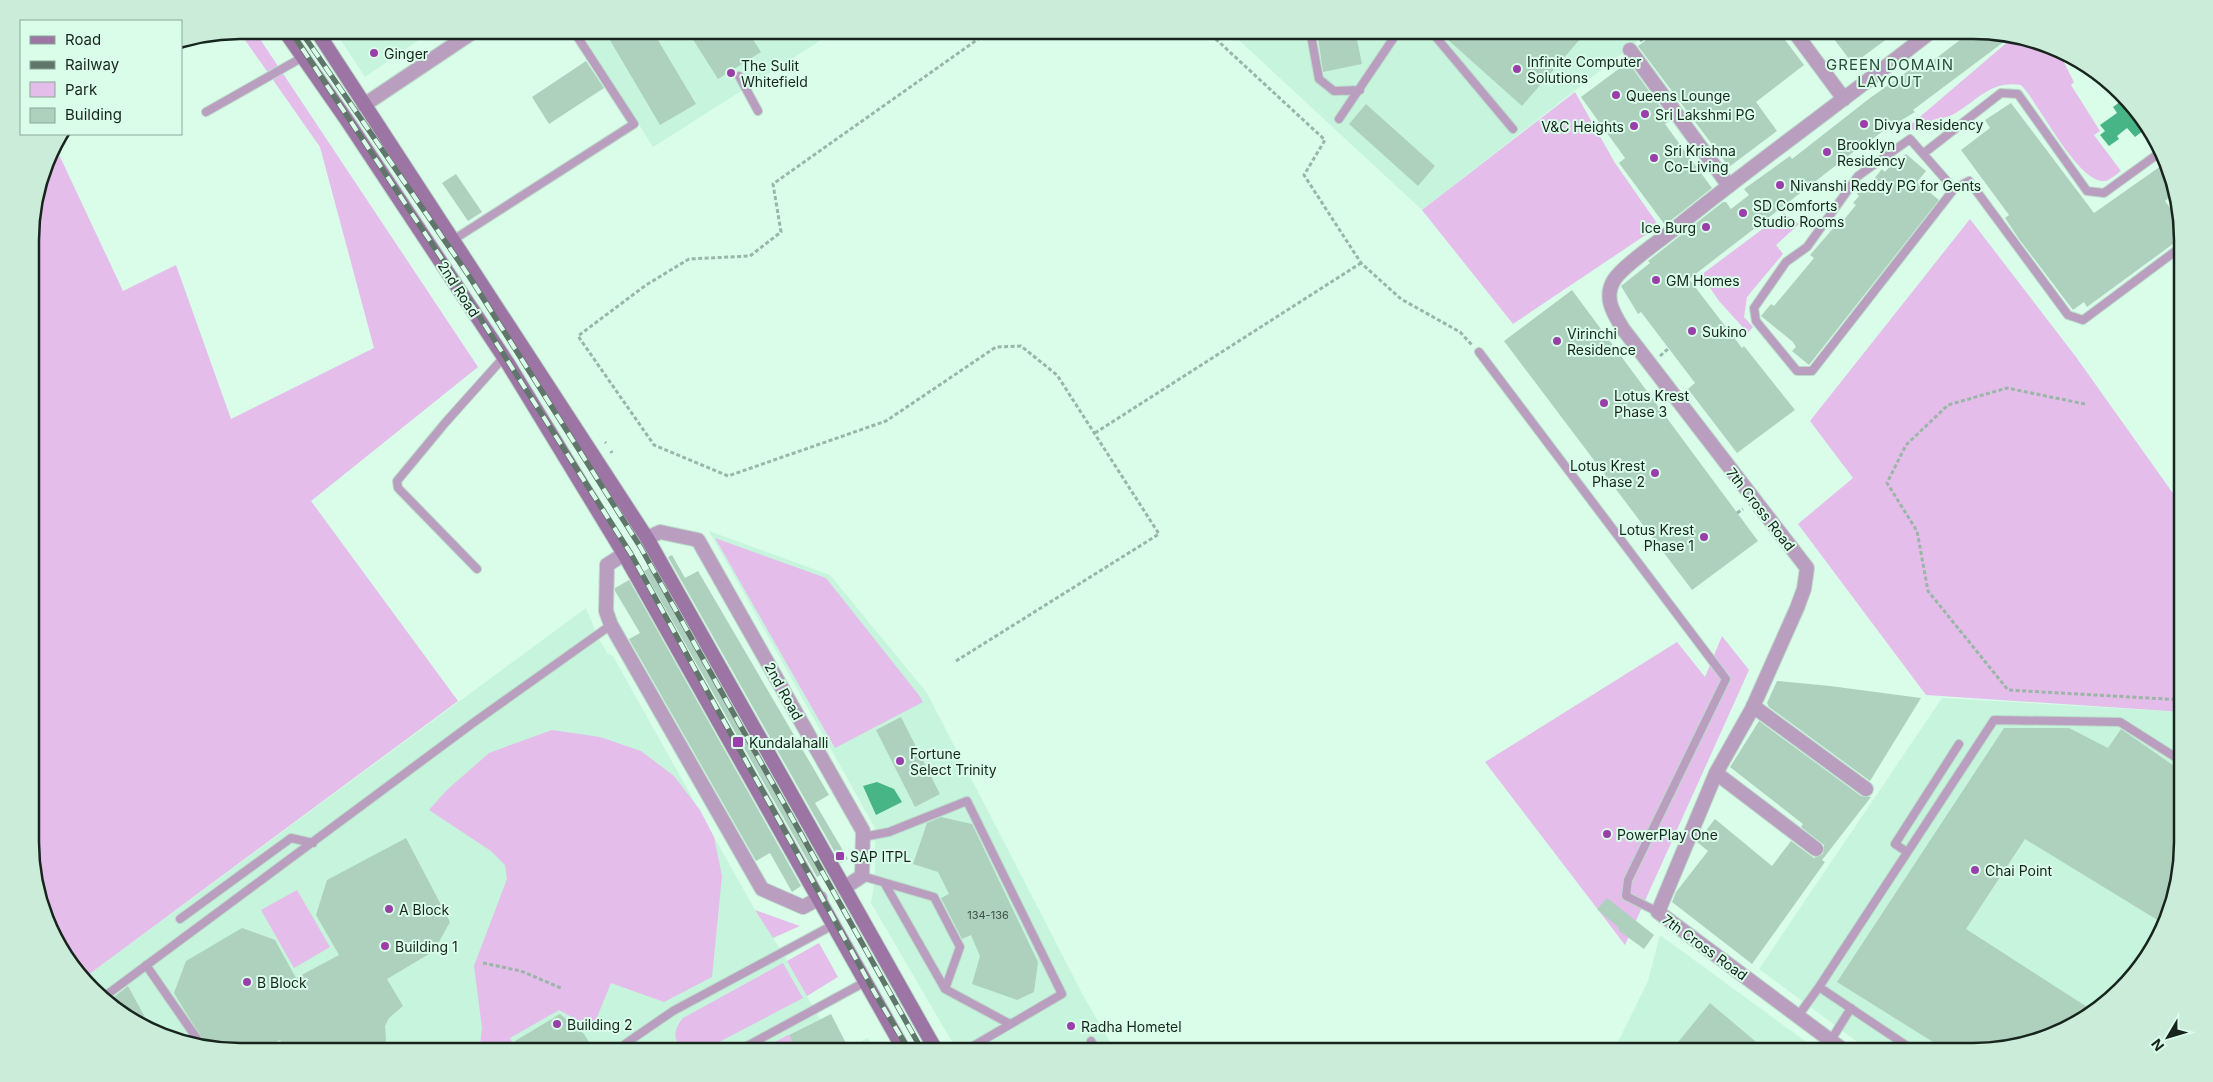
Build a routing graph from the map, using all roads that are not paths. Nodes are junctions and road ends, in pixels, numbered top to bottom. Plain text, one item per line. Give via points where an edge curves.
1 (290, 39) edge
2 (322, 39) edge
3 (463, 39) edge
4 (579, 39) edge
5 (1312, 39) edge
6 (1394, 39) edge
7 (1438, 39) edge
8 (1800, 39) edge
9 (1921, 39) edge
10 (1630, 50) dead end
11 (303, 57) junction
12 (739, 76) dead end
13 (1360, 90) junction
14 (1844, 99) junction
15 (364, 105) junction
16 (758, 111) dead end
17 (206, 112) dead end
18 (1340, 119) dead end
19 (1513, 129) dead end
20 (1924, 153) junction
21 (2156, 156) edge
22 (1729, 186) junction
23 (1954, 189) junction
24 (453, 240) junction
25 (2174, 252) edge
26 (1479, 352) road end
27 (504, 357) junction
28 (647, 538) junction
29 (624, 554) junction
30 (477, 570) dead end
31 (611, 625) junction
32 (1753, 706) junction
33 (1959, 744) dead end
34 (2174, 756) edge
35 (1716, 773) junction
36 (1866, 789) dead end
37 (863, 837) junction
38 (313, 842) junction
39 (1816, 849) dead end
40 (1907, 852) junction
41 (862, 876) junction
42 (885, 884) junction
43 (844, 888) junction
44 (820, 898) junction
45 (1658, 912) junction
46 (180, 919) dead end
47 (835, 924) junction
48 (146, 965) junction
49 (866, 982) junction
50 (1819, 987) junction
51 (945, 989) junction
52 (108, 994) edge
53 (1851, 1008) junction
54 (1798, 1016) junction
55 (1010, 1024) junction
56 (197, 1038) edge
57 (1831, 1040) junction
58 (626, 1043) edge
59 (753, 1043) edge
60 (900, 1043) edge
61 (932, 1043) edge
62 (978, 1043) edge
63 (1835, 1043) edge
64 (1903, 1043) edge

1 - 11 main road, 2nd Road
2 - 15 main road, 2nd Road
3 - 15 street
4 - 24 lane via 634,124
5 - 13 lane via 1319,79 1334,92
6 - 13 lane
7 - 19 lane
8 - 14 street
9 - 14 street, 7th Cross Road
10 - 22 street
11 - 17 lane
11 - 27 main road, 2nd Road
12 - 16 lane
13 - 18 lane
14 - 22 street, 7th Cross Road
15 - 24 main road, 2nd Road
20 - 21 lane via 2001,93 2018,94 2086,191 2104,193
20 - 23 lane
20 - 23 lane via 1910,139 1858,176 1807,247 1786,262 1754,308 1756,322 1797,371 1812,371
22 - 32 street, 7th Cross Road via 1614,279 1609,295 1611,308 1623,329 1807,568 1797,608
23 - 25 lane via 1969,181 2068,315 2083,320
24 - 28 main road, 2nd Road
26 - 45 lane via 1726,679 1628,880 1626,896
27 - 29 main road, 2nd Road
27 - 30 lane via 397,481 398,488
28 - 37 street, 2nd Road via 660,532 698,540 863,831
28 - 43 main road, 2nd Road
29 - 31 street via 607,565 606,611
29 - 44 main road, 2nd Road
31 - 38 lane
31 - 44 street via 762,889 803,907
32 - 35 street, 7th Cross Road
32 - 36 street
33 - 40 lane via 1895,844
34 - 40 lane via 2120,722 1994,720
35 - 39 street
35 - 45 street, 7th Cross Road
37 - 41 street, 2nd Road
37 - 55 lane via 889,832 966,800 1062,994
38 - 46 lane via 291,838
38 - 48 lane
40 - 50 lane
41 - 42 lane
41 - 43 street
42 - 51 lane
42 - 51 lane via 934,897 960,947
43 - 61 main road, 2nd Road
44 - 47 main road, 2nd Road
45 - 54 street, 7th Cross Road
47 - 49 main road, 2nd Road
47 - 58 lane via 673,1011
48 - 52 lane
48 - 56 lane
49 - 59 lane
49 - 60 main road, 2nd Road
50 - 53 lane
50 - 54 lane
51 - 55 lane
53 - 57 lane
53 - 64 lane
54 - 57 street, 7th Cross Road
55 - 62 lane
57 - 63 street, 7th Cross Road

